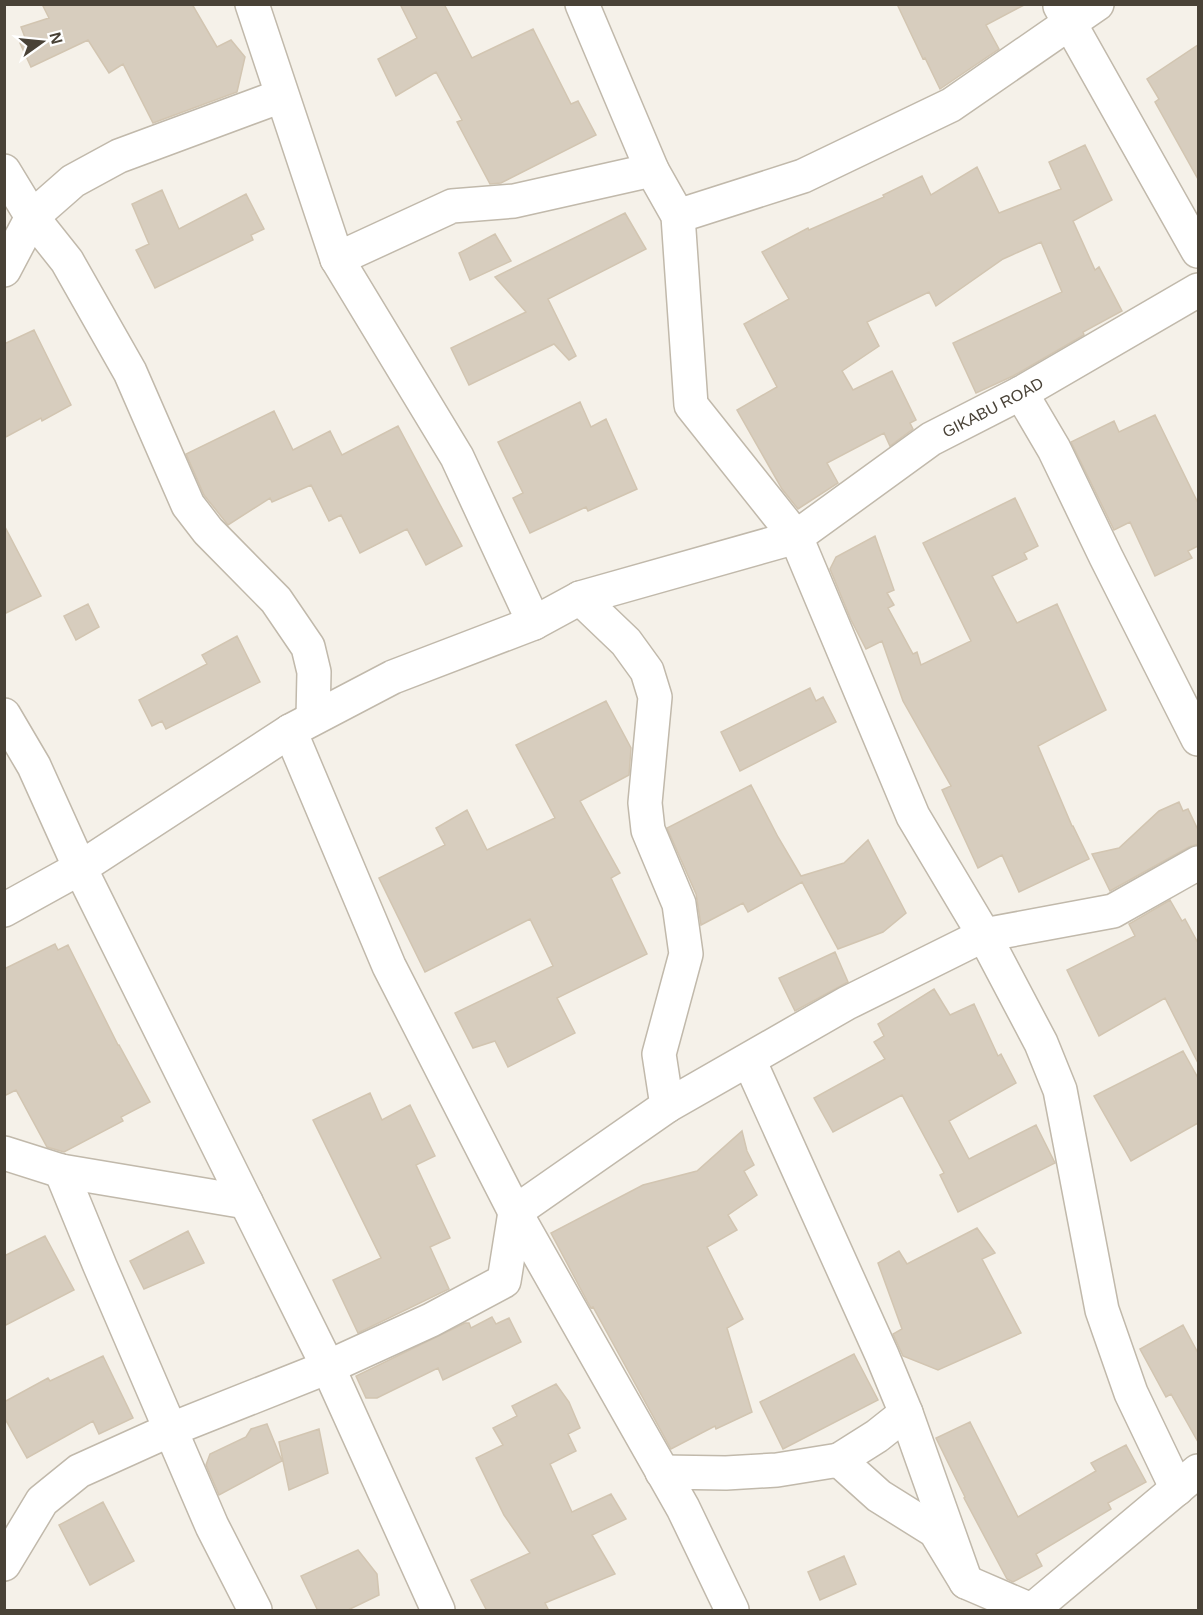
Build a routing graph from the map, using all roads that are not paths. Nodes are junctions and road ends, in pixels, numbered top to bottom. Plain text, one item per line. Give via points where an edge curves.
1 (582, 4) edge
2 (1097, 4) edge
3 (256, 7) edge
4 (1064, 14) edge
5 (281, 96) junction
6 (652, 170) junction
7 (4, 171) edge
8 (678, 216) junction
9 (32, 217) junction
10 (1198, 252) edge
11 (337, 259) junction
12 (4, 270) edge
13 (1198, 290) edge
14 (1021, 393) junction
15 (795, 537) junction
16 (580, 598) junction
17 (534, 623) junction
18 (4, 715) edge
19 (302, 725) junction
20 (1198, 739) edge
21 (1198, 863) edge
22 (80, 868) junction
23 (4, 910) edge
24 (984, 935) junction
25 (749, 1060) junction
26 (667, 1106) junction
27 (4, 1153) edge
28 (61, 1171) junction
29 (246, 1202) junction
30 (515, 1212) junction
31 (328, 1367) junction
32 (906, 1413) junction
33 (165, 1415) junction
34 (839, 1460) junction
35 (663, 1472) junction
36 (1188, 1480) edge
37 (4, 1564) edge
38 (966, 1582) junction
39 (1031, 1610) edge
40 (255, 1611) edge
41 (438, 1611) edge
42 (732, 1611) edge

1 - 6 street
2 - 4 street
3 - 5 street
4 - 8 street via 951,105 803,176
4 - 10 street
5 - 9 street via 119,156 73,181
5 - 11 street
6 - 8 street
6 - 11 street via 514,201 452,206
7 - 9 street
8 - 15 street via 691,405
9 - 12 street
9 - 19 street via 67,261 130,372 188,505 276,600 308,647 315,672
11 - 17 street via 457,457
13 - 14 street, GIKABU ROAD
14 - 15 street, GIKABU ROAD via 931,439
14 - 20 street via 1054,448
15 - 16 street, GIKABU ROAD
15 - 24 street via 913,816
16 - 17 street, GIKABU ROAD
16 - 26 street via 626,642 647,671 655,697 645,803 648,830 679,904 686,954 658,1054
17 - 19 street, GIKABU ROAD via 393,677
18 - 22 street via 34,766
19 - 22 street, GIKABU ROAD
19 - 30 street via 389,966
21 - 24 street via 1113,911
22 - 23 street, GIKABU ROAD
22 - 29 street
24 - 25 street via 847,1003
24 - 36 street via 1041,1043 1060,1090 1102,1310 1131,1393
25 - 26 street
25 - 32 street
26 - 30 street
27 - 28 street
28 - 29 street
28 - 33 street
29 - 31 street
30 - 31 street via 504,1281
30 - 35 street
31 - 33 street
31 - 41 street
32 - 34 street
32 - 38 street
33 - 37 street via 79,1471 42,1501
33 - 40 street via 212,1526
34 - 35 street via 777,1470
34 - 38 street via 879,1496 935,1531
35 - 42 street
36 - 39 street
38 - 39 street

